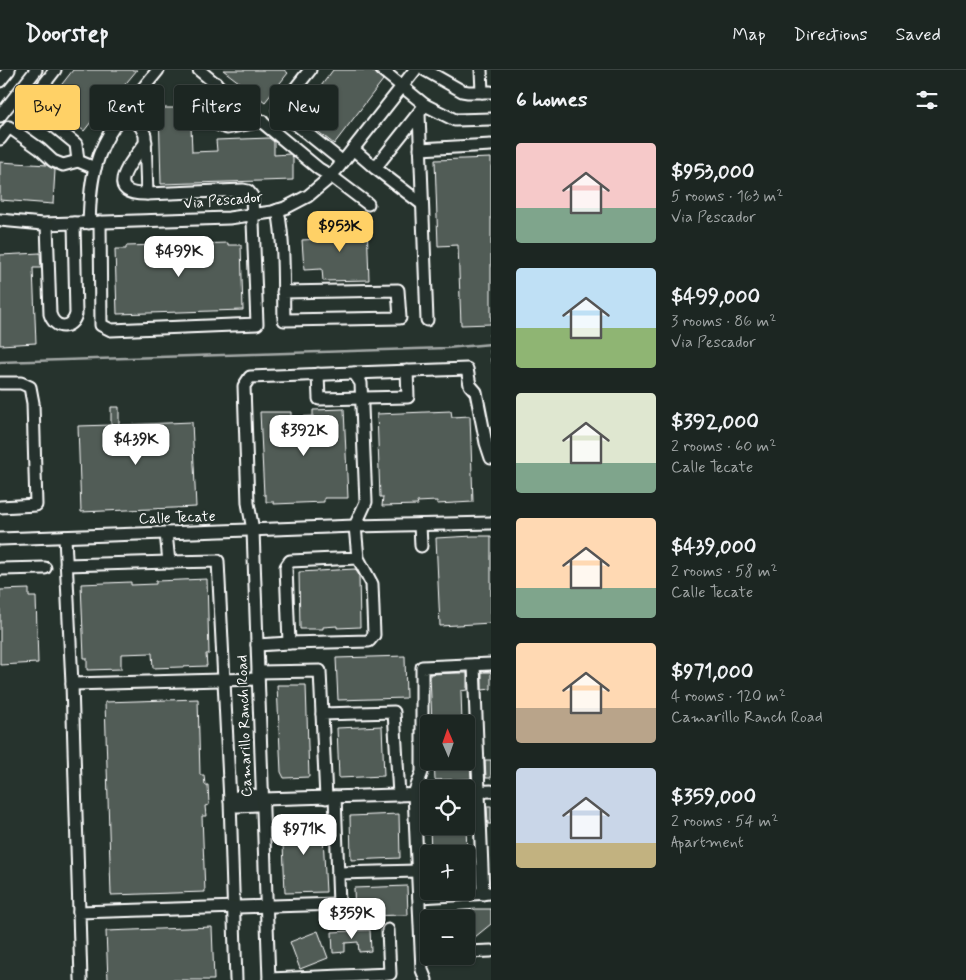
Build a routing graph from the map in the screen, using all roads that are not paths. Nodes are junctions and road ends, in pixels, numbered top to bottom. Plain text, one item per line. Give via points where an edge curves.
1 (9, 70) edge
2 (36, 70) edge
3 (55, 70) edge
4 (158, 70) edge
5 (200, 70) edge
6 (310, 70) edge
7 (382, 70) edge
8 (415, 70) edge
9 (425, 70) edge
10 (481, 70) edge
11 (0, 80) edge
12 (216, 83) junction
13 (146, 85) edge
14 (402, 87) junction
15 (487, 92) edge
16 (422, 110) junction
17 (0, 116) edge
18 (491, 119) edge
19 (262, 121) junction
20 (112, 130) edge
21 (142, 130) edge
22 (0, 139) edge
23 (146, 142) junction
24 (491, 145) edge
25 (353, 149) junction
26 (420, 149) junction
27 (78, 161) junction
28 (343, 162) junction
29 (95, 168) junction
30 (375, 168) junction
31 (331, 176) junction
32 (147, 194) junction
33 (368, 204) dead end
34 (422, 204) junction
35 (278, 210) junction
36 (254, 216) junction
37 (0, 220) edge
38 (94, 222) junction
39 (74, 223) junction
40 (47, 224) junction
41 (283, 292) junction
42 (427, 320) dead end
43 (407, 371) junction
44 (354, 373) junction
45 (318, 374) junction
46 (0, 383) edge
47 (362, 398) junction
48 (491, 458) edge
49 (0, 507) edge
50 (491, 523) edge
51 (420, 525) junction
52 (355, 526) junction
53 (252, 530) junction
54 (166, 533) junction
55 (65, 537) junction
56 (0, 539) edge
57 (421, 546) dead end
58 (358, 558) junction
59 (169, 562) junction
60 (66, 565) junction
61 (45, 568) dead end
62 (0, 570) edge
63 (289, 643) junction
64 (257, 645) junction
65 (491, 664) edge
66 (474, 665) junction
67 (258, 676) junction
68 (224, 680) junction
69 (72, 684) junction
70 (322, 714) junction
71 (485, 791) edge
72 (414, 794) junction
73 (420, 794) edge
74 (399, 795) junction
75 (331, 798) junction
76 (263, 799) junction
77 (230, 801) junction
78 (418, 870) junction
79 (338, 873) junction
80 (487, 894) edge
81 (419, 897) junction
82 (266, 907) junction
83 (234, 908) junction
84 (420, 910) edge
85 (79, 912) junction
86 (388, 930) dead end
87 (491, 951) edge
88 (475, 952) edge
89 (423, 965) edge
90 (335, 978) edge
91 (81, 980) edge
92 (236, 980) edge
93 (269, 980) edge
94 (426, 980) edge

1 - 11 street
2 - 17 street
3 - 27 street via 28,105 76,144
4 - 13 street
5 - 12 street
6 - 28 street via 278,110
7 - 14 street
8 - 14 street, Via Pescador
9 - 15 street via 462,91
10 - 15 street
12 - 19 street
12 - 19 street via 215,118 219,125 227,128
14 - 16 street
14 - 25 street, Via Pescador
16 - 18 street via 455,120
16 - 26 street
16 - 30 street
19 - 31 street
20 - 29 street
21 - 23 street
22 - 27 street via 9,127 53,161 64,165
23 - 32 street
23 - 32 street via 124,174 123,183 128,193
24 - 26 street
25 - 28 street, Via Pescador
25 - 30 street
26 - 34 street
27 - 29 street
28 - 31 street, Via Pescador
29 - 38 street
30 - 34 street
31 - 33 street
31 - 35 street, Via Pescador via 308,196
32 - 36 street via 248,191 252,196
34 - 42 street
35 - 36 street, Via Pescador
35 - 41 street via 282,230
36 - 38 street, Via Pescador
36 - 38 street via 257,324 111,330 101,325
37 - 40 street, Via Pescador
38 - 39 street, Via Pescador
39 - 40 street, Via Pescador
39 - 40 street via 76,314 70,324 63,326 56,325 50,314
41 - 41 street via 284,320 400,318 398,290
43 - 44 street
43 - 47 street via 408,397
43 - 48 street via 467,369 470,385 476,392
44 - 45 street
44 - 47 street via 361,383
45 - 47 street via 319,399
45 - 53 street, Camarillo Ranch Road via 250,377 244,386
46 - 49 street via 21,383 30,387 36,505
47 - 52 street via 366,502
50 - 51 street, Calle Tecate
51 - 52 street, Calle Tecate
51 - 57 street
52 - 53 street, Calle Tecate
52 - 58 street
53 - 54 street, Calle Tecate
53 - 64 street, Camarillo Ranch Road
54 - 55 street, Calle Tecate
54 - 59 street
55 - 56 street, Calle Tecate
55 - 60 street
58 - 63 street via 290,560 286,567
58 - 63 street via 372,584 374,635 370,641
59 - 60 street
59 - 68 street via 218,561
60 - 69 street
61 - 62 street
63 - 64 street
64 - 67 street, Camarillo Ranch Road
65 - 66 street
66 - 71 street
66 - 72 street via 422,667 422,772
67 - 68 street
67 - 70 street via 320,670
67 - 76 street, Camarillo Ranch Road
68 - 69 street
68 - 77 street
69 - 85 street
70 - 74 street via 394,712
70 - 75 street
71 - 80 street
72 - 73 street
72 - 74 street
72 - 78 street
74 - 75 street
75 - 76 street
75 - 79 street
76 - 77 street via 257,805 238,806
76 - 82 street, Camarillo Ranch Road
77 - 83 street
78 - 79 street
78 - 81 street
79 - 82 street via 339,904
80 - 81 street
81 - 84 street
82 - 83 street
82 - 93 street, Camarillo Ranch Road
83 - 85 street
83 - 92 street
85 - 91 street
86 - 90 street via 390,974
87 - 88 street
89 - 94 street
90 - 93 street

